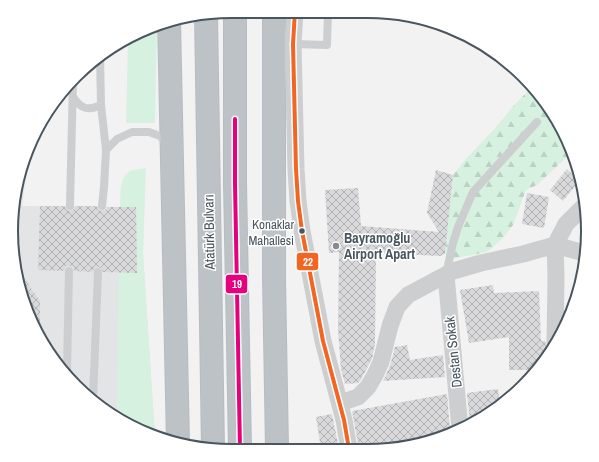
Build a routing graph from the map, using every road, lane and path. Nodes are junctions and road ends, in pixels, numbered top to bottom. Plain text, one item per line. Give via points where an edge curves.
1 (235, 18) edge
2 (274, 18) edge
3 (295, 18) edge
4 (328, 18) edge
5 (206, 20) edge
6 (169, 27) edge
7 (293, 44) junction
8 (100, 63) edge
9 (73, 89) edge
10 (73, 97) junction
11 (102, 105) junction
12 (537, 122) dead end
13 (106, 150) junction
14 (171, 150) junction
15 (70, 206) dead end
16 (102, 206) dead end
17 (580, 210) edge
18 (555, 244) junction
19 (580, 252) edge
20 (69, 271) dead end
21 (98, 272) dead end
22 (446, 275) junction
23 (555, 332) edge
24 (66, 366) edge
25 (94, 394) edge
26 (340, 403) junction
27 (459, 423) edge
28 (178, 437) edge
29 (213, 443) edge
30 (240, 444) edge
31 (277, 444) edge
32 (348, 444) edge

1 - 30 highway, Atatürk Bulvarı, bridge
2 - 31 highway
3 - 7 street
4 - 7 lane via 327,45
5 - 29 highway, Atatürk Bulvarı, bridge
6 - 14 highway
7 - 26 street via 298,201 323,341
8 - 11 lane
9 - 10 lane
10 - 11 lane via 87,109
10 - 15 lane
11 - 13 lane
12 - 22 lane via 473,192 456,232
13 - 14 lane via 117,138 132,132 150,132 160,136
13 - 16 lane
14 - 28 highway
17 - 18 street via 566,224
18 - 19 street
18 - 22 street
18 - 23 street
20 - 24 lane
21 - 25 lane
22 - 26 street via 408,295 397,307 381,362 368,387 358,397
22 - 27 street, Destan Sokak
26 - 32 street

